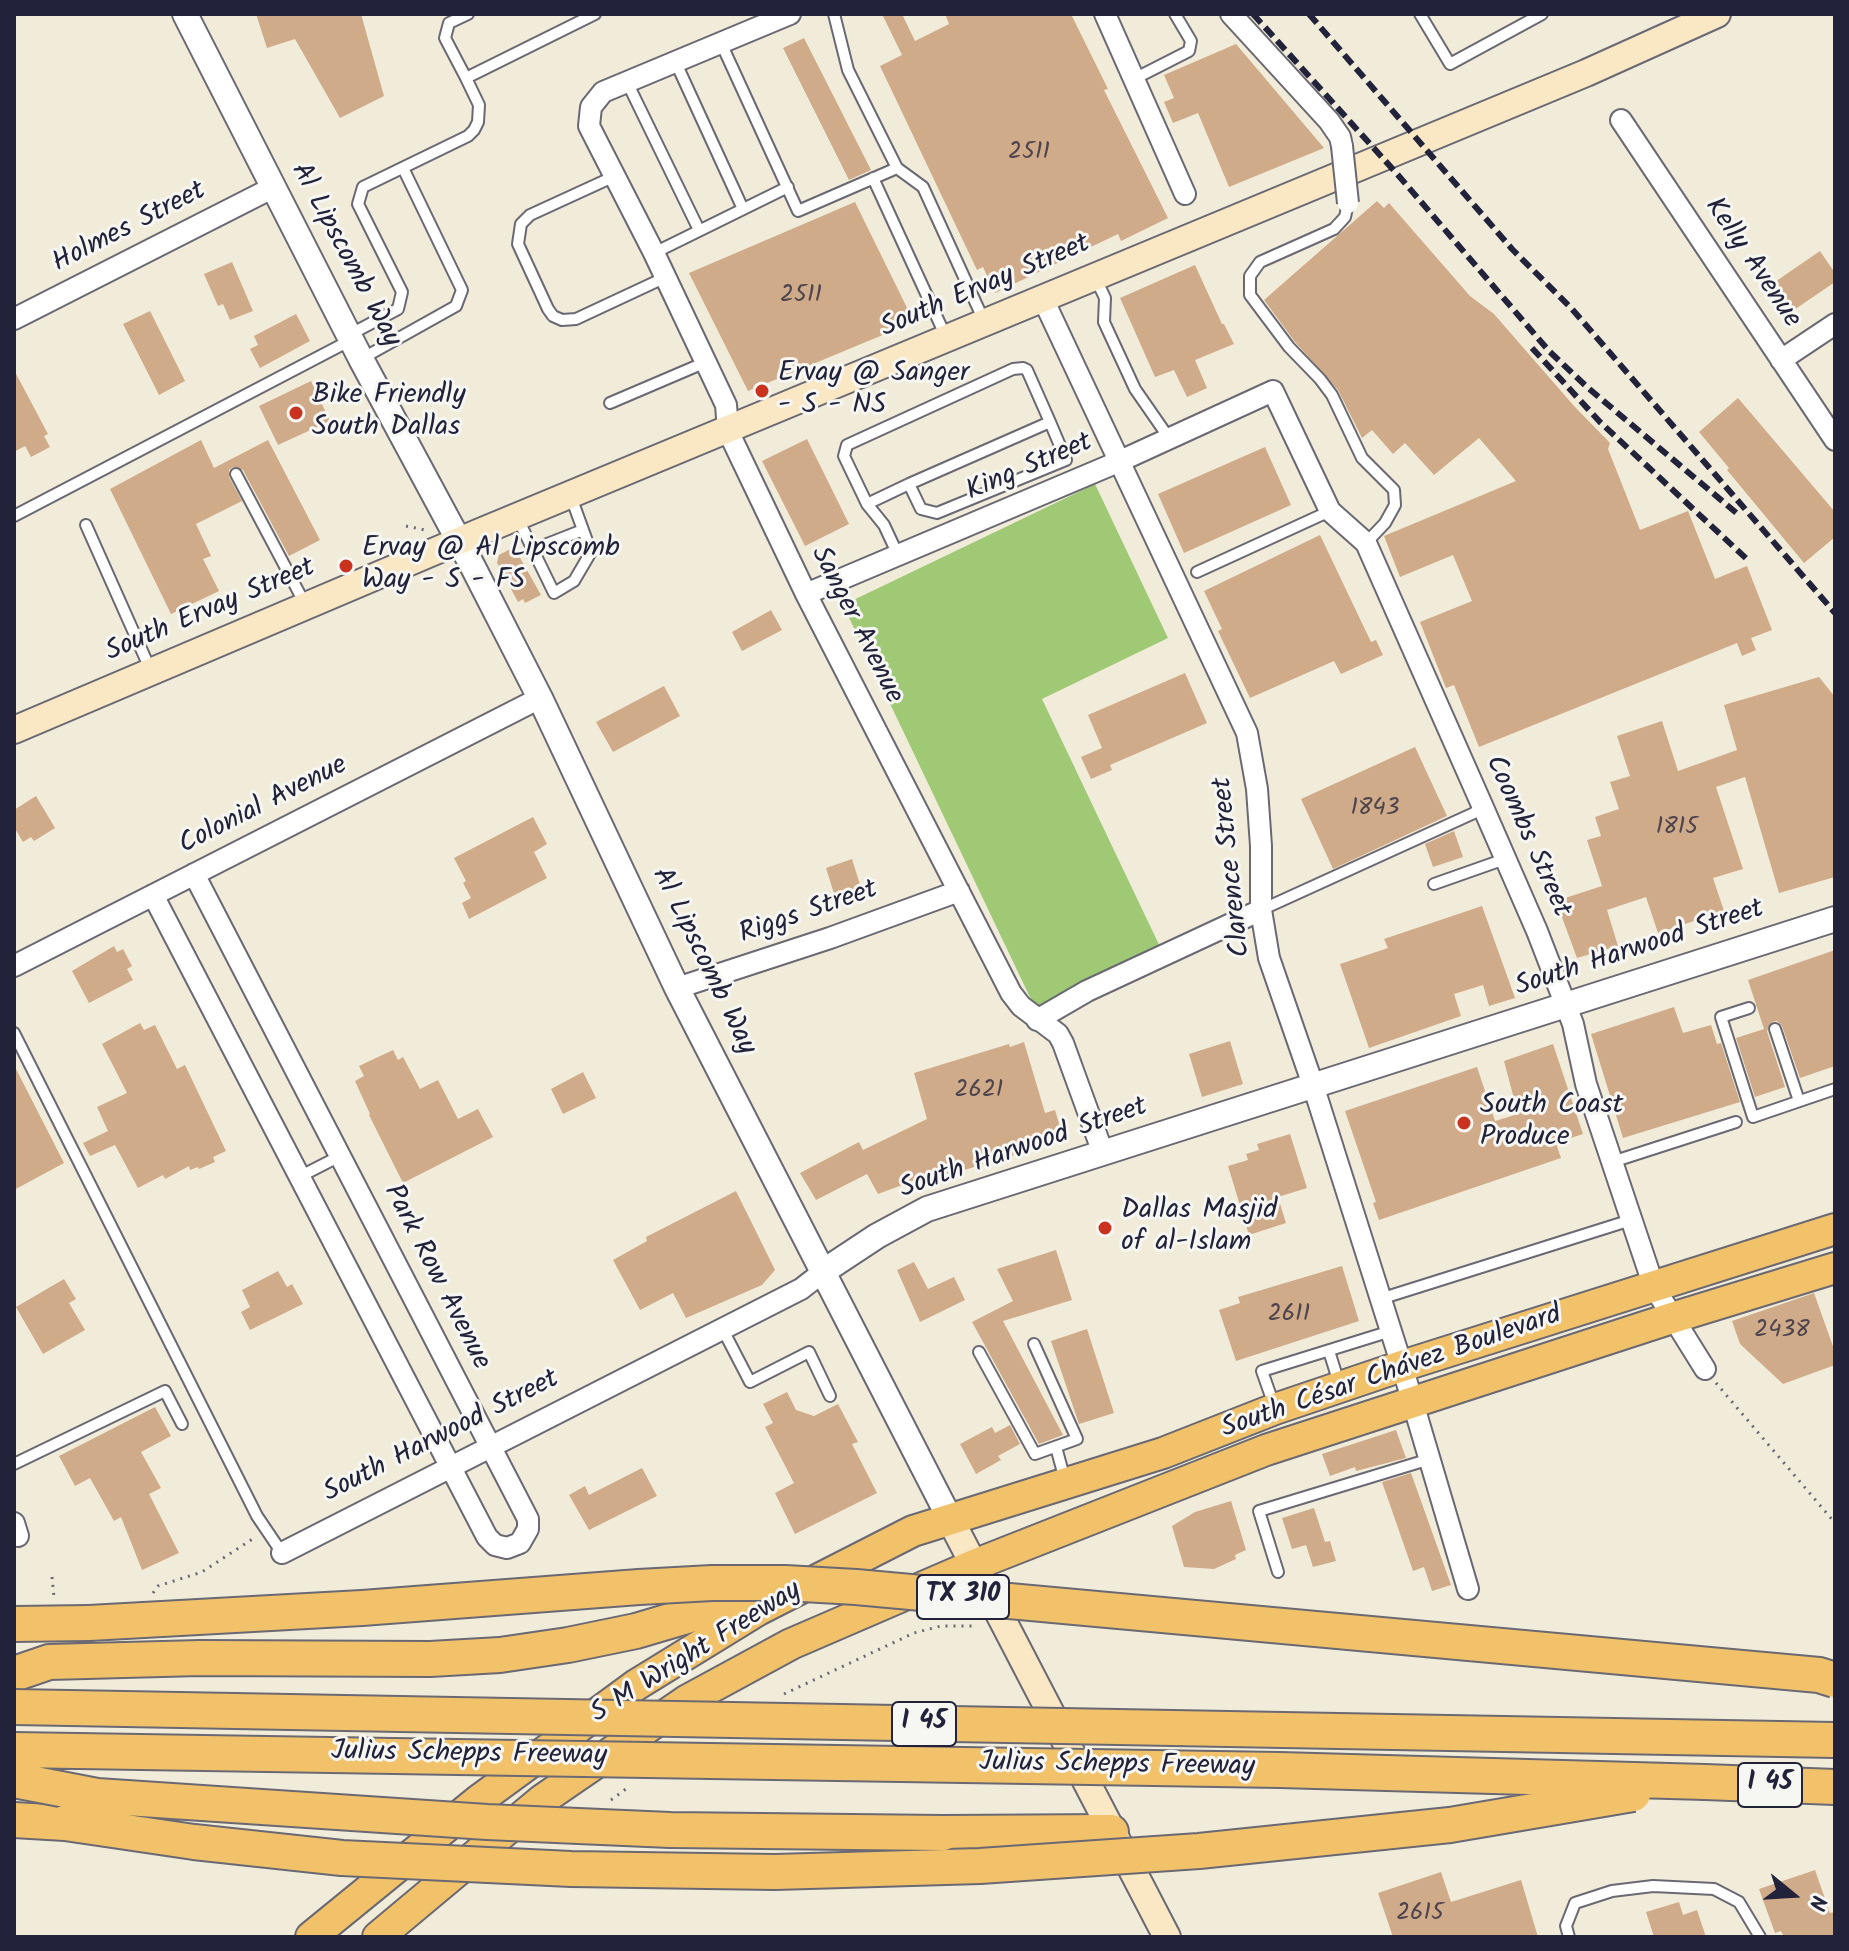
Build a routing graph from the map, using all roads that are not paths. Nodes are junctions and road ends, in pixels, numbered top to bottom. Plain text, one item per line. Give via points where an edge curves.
1 (185, 14) edge
2 (468, 14) edge
3 (595, 14) edge
4 (790, 14) edge
5 (834, 14) edge
6 (1105, 14) edge
7 (1175, 14) edge
8 (1231, 14) edge
9 (1420, 14) edge
10 (1542, 14) edge
11 (1717, 14) edge
12 (721, 43) junction
13 (676, 63) junction
14 (466, 78) junction
15 (1134, 79) junction
16 (627, 82) junction
17 (1621, 120) dead end
18 (403, 168) junction
19 (897, 168) junction
20 (615, 176) junction
21 (873, 178) junction
22 (788, 187) junction
23 (272, 188) junction
24 (1185, 194) dead end
25 (1348, 203) joint
26 (743, 209) junction
27 (699, 230) junction
28 (654, 253) junction
29 (666, 277) junction
30 (1095, 277) junction
31 (1043, 299) junction
32 (14, 319) edge
33 (985, 323) junction
34 (1835, 324) edge
35 (947, 339) junction
36 (354, 344) junction
37 (1781, 360) junction
38 (706, 362) junction
39 (1273, 391) joint
40 (610, 403) dead end
41 (1050, 422) junction
42 (728, 431) junction
43 (1169, 438) junction
44 (1835, 440) edge
45 (1118, 462) junction
46 (236, 474) dead end
47 (909, 484) junction
48 (570, 495) junction
49 (867, 504) junction
50 (1330, 511) junction
51 (14, 516) edge
52 (517, 517) junction
53 (86, 525) dead end
54 (583, 530) junction
55 (459, 541) junction
56 (1366, 543) junction
57 (532, 550) junction
58 (898, 555) junction
59 (1197, 572) dead end
60 (806, 594) junction
61 (306, 606) junction
62 (152, 672) junction
63 (540, 698) junction
64 (14, 730) edge
65 (1482, 805) junction
66 (1505, 859) junction
67 (194, 874) junction
68 (1434, 884) dead end
69 (959, 891) junction
70 (153, 895) junction
71 (1261, 910) junction
72 (1835, 919) edge
73 (14, 966) edge
74 (677, 988) junction
75 (1565, 1006) junction
76 (1749, 1008) dead end
77 (1037, 1020) junction
78 (1775, 1029) dead end
79 (14, 1033) edge
80 (1313, 1085) junction
81 (1835, 1089) edge
82 (1799, 1101) junction
83 (1736, 1122) dead end
84 (1103, 1153) junction
85 (341, 1156) junction
86 (1612, 1162) junction
87 (299, 1177) junction
88 (1631, 1220) junction
89 (1835, 1229) edge
90 (1835, 1268) edge
91 (824, 1271) junction
92 (1654, 1287) junction
93 (1380, 1299) junction
94 (1672, 1318) junction
95 (722, 1328) junction
96 (1391, 1331) junction
97 (1034, 1344) dead end
98 (1329, 1351) junction
99 (979, 1352) dead end
100 (1402, 1366) junction
101 (1705, 1369) road end
102 (1340, 1387) junction
103 (830, 1396) dead end
104 (1412, 1402) junction
105 (1275, 1409) junction
106 (182, 1424) dead end
107 (1056, 1447) junction
108 (491, 1448) junction
109 (1430, 1459) junction
110 (14, 1464) edge
111 (451, 1467) junction
112 (1067, 1484) junction
113 (950, 1519) junction
114 (282, 1553) joint
115 (974, 1565) junction
116 (839, 1569) junction
117 (1278, 1572) dead end
118 (1468, 1589) dead end
119 (14, 1624) edge
120 (14, 1674) edge
121 (1835, 1680) edge
122 (14, 1707) edge
123 (1835, 1740) edge
124 (14, 1750) edge
125 (14, 1780) edge
126 (1705, 1782) junction
127 (1835, 1787) edge
128 (14, 1820) edge
129 (1111, 1832) junction
130 (311, 1937) edge
131 (378, 1937) edge
132 (1167, 1937) edge
133 (1569, 1937) edge
134 (1760, 1937) edge

1 - 23 street, Al Lipscomb Way
2 - 14 lane via 449,23 445,38
3 - 14 lane
4 - 12 street
5 - 19 lane via 848,70
6 - 15 street
7 - 15 lane via 1191,41 1189,51
8 - 25 street, bridge via 1340,137
9 - 10 lane via 1450,64
11 - 30 main road, South Ervay Street
12 - 13 street
12 - 22 lane
13 - 16 street
13 - 26 lane
14 - 18 lane via 479,105 474,130
15 - 24 street
16 - 20 street, Sanger Avenue via 603,92 591,107 589,126
16 - 27 lane
17 - 37 street, Kelly Avenue
18 - 36 lane via 363,187 358,204 402,292 398,309
18 - 36 lane via 462,290 456,306
19 - 21 lane
19 - 33 lane via 923,187
20 - 28 street, Sanger Avenue
20 - 29 lane via 521,224 518,244 548,309 562,320 576,319
21 - 22 lane via 798,211
21 - 35 lane
22 - 26 lane
23 - 32 street, Holmes Street
23 - 36 street, Al Lipscomb Way
25 - 56 lane via 1334,229 1260,262 1250,276 1250,295 1332,395 1362,458 1394,490 1395,505
26 - 27 lane
27 - 28 lane
28 - 29 street, Sanger Avenue
29 - 38 street, Sanger Avenue
30 - 31 main road, South Ervay Street
30 - 43 lane via 1105,298 1104,322 1135,389
31 - 33 main road, South Ervay Street
31 - 45 street, Clarence Street
33 - 35 main road, South Ervay Street
34 - 37 street
35 - 42 main road, South Ervay Street
36 - 51 lane
36 - 55 street, Al Lipscomb Way
37 - 44 street, Kelly Avenue
38 - 40 lane
38 - 42 street, Sanger Avenue via 726,405
39 - 43 street, King Street
39 - 50 street, Coombs Street
41 - 47 lane
41 - 47 lane via 1066,460 937,513 921,509
41 - 49 lane via 1027,370 1013,369 847,445 844,456
42 - 48 main road, South Ervay Street
42 - 60 street, Sanger Avenue
43 - 45 street, King Street
45 - 58 street, King Street
45 - 71 street, Clarence Street via 1247,733 1257,789
46 - 61 lane
47 - 49 lane
48 - 52 main road, South Ervay Street
48 - 54 lane
49 - 58 lane
50 - 56 street, Coombs Street
50 - 59 lane
52 - 55 main road, South Ervay Street
52 - 57 lane
53 - 62 lane
54 - 57 lane
54 - 57 lane via 591,552 574,581 554,593
55 - 61 main road, South Ervay Street
55 - 63 street, Al Lipscomb Way
56 - 65 street, Coombs Street
58 - 60 street, King Street
60 - 69 street, Sanger Avenue
61 - 62 main road, South Ervay Street
62 - 64 main road, South Ervay Street
63 - 67 street, Colonial Avenue
63 - 74 street, Al Lipscomb Way
65 - 66 street, Coombs Street
65 - 71 lane
66 - 68 lane
66 - 75 street, Coombs Street
67 - 70 street, Colonial Avenue
67 - 85 street, Park Row Avenue
69 - 74 street, Riggs Street
69 - 77 street, Sanger Avenue via 1011,993
70 - 73 street, Colonial Avenue
70 - 87 street, Park Row Avenue
71 - 77 street
71 - 80 street, Clarence Street via 1269,958
72 - 75 street, South Harwood Street
74 - 91 street, Al Lipscomb Way
75 - 80 street, South Harwood Street
75 - 86 street, Coombs Street
76 - 82 lane via 1721,1017 1753,1117
77 - 84 street, Sanger Avenue via 1063,1043
78 - 82 lane
79 - 114 lane via 257,1516
80 - 84 street, South Harwood Street
80 - 93 street, Clarence Street
81 - 82 lane
83 - 86 lane
84 - 91 street, South Harwood Street via 927,1209
85 - 87 lane
85 - 108 street, Park Row Avenue
86 - 88 street, Coombs Street
87 - 111 street, Park Row Avenue
88 - 92 street, Coombs Street
88 - 93 lane
89 - 92 main road, South César Chávez Boulevard
90 - 94 main road, South César Chávez Boulevard
91 - 95 street, South Harwood Street via 801,1289
91 - 113 street, Al Lipscomb Way
92 - 94 street, Coombs Street
92 - 100 main road, South César Chávez Boulevard
93 - 96 street, Clarence Street
94 - 101 street, Coombs Street
94 - 104 main road, South César Chávez Boulevard
95 - 103 lane via 750,1382 809,1352
95 - 108 street, South Harwood Street
96 - 98 lane
96 - 100 street, Clarence Street
97 - 107 lane via 1077,1439
98 - 102 lane
98 - 105 lane via 1262,1371
99 - 107 lane via 1035,1454
100 - 102 main road, South César Chávez Boulevard
100 - 104 street, Clarence Street
102 - 105 main road, South César Chávez Boulevard
104 - 109 street, Clarence Street
104 - 115 main road, South César Chávez Boulevard via 1266,1450
105 - 112 main road, South César Chávez Boulevard
106 - 110 lane via 165,1391
107 - 112 lane
108 - 111 street, South Harwood Street
108 - 111 street, Park Row Avenue via 528,1519 520,1543 507,1548 487,1537
109 - 117 lane via 1259,1511
109 - 118 street, Clarence Street
111 - 114 street, South Harwood Street
112 - 113 main road, South César Chávez Boulevard
113 - 115 main road, Al Lipscomb Way
113 - 116 main road, S M Wright Freeway via 913,1531
115 - 129 main road, Al Lipscomb Way
115 - 131 main road, S M Wright Freeway via 791,1644 686,1701 542,1800
116 - 120 highway via 602,1639 500,1655 49,1662
116 - 130 main road, S M Wright Freeway via 758,1610 636,1685 479,1800
119 - 121 highway, TX 310, bridge via 785,1583
122 - 123 highway, Julius Schepps Freeway / I 45, bridge
124 - 126 highway, Julius Schepps Freeway / I 45, bridge
125 - 129 highway, bridge via 97,1796 487,1822 711,1831
126 - 127 highway, Julius Schepps Freeway / I 45
126 - 128 highway, bridge via 1366,1834 1115,1858 843,1871 571,1869 342,1858
129 - 132 main road, Al Lipscomb Way
133 - 134 lane via 1566,1926 1575,1903 1653,1886 1714,1889 1739,1902

